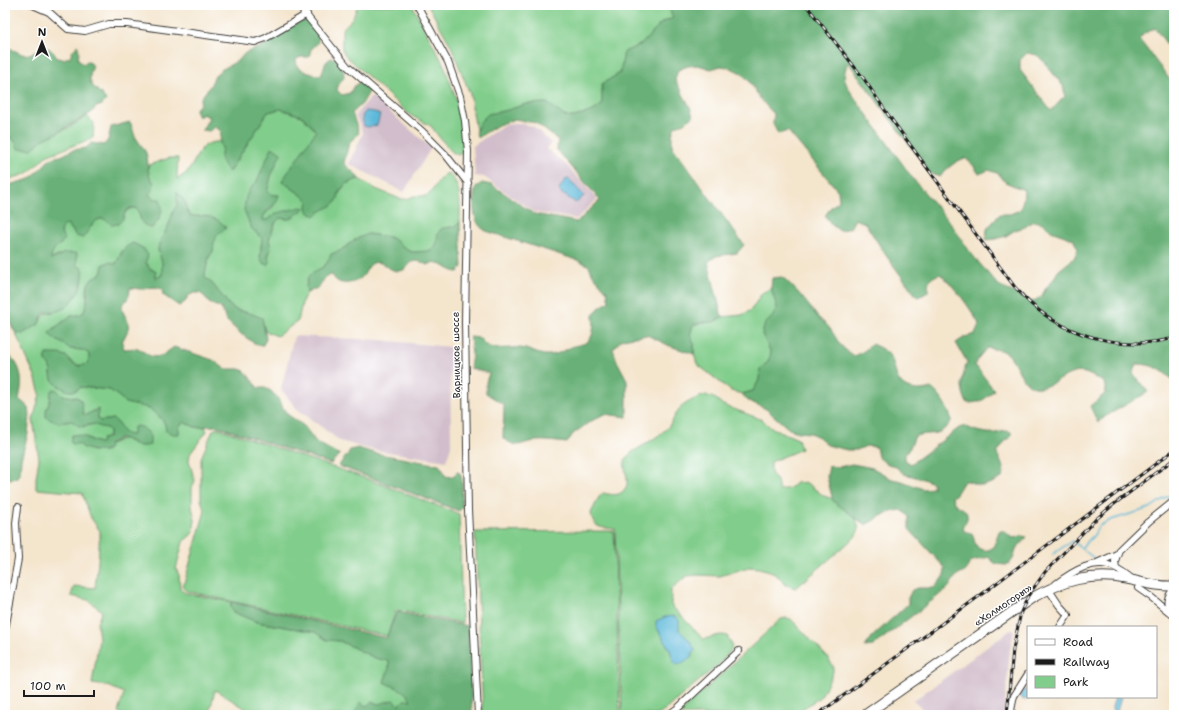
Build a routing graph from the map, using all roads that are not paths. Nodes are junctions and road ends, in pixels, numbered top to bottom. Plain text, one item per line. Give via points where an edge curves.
1 (33, 5) edge
2 (298, 5) edge
3 (417, 5) edge
4 (307, 14) junction
5 (468, 183) junction
6 (1174, 501) edge
7 (18, 507) dead end
8 (1117, 554) junction
9 (1094, 564) junction
10 (1116, 568) junction
11 (1137, 584) junction
12 (1173, 590) edge
13 (1050, 591) junction
14 (1172, 614) edge
15 (1061, 626) edge
16 (5, 630) edge
17 (739, 651) dead end
18 (1027, 676) edge
19 (478, 715) edge
20 (668, 715) edge
21 (865, 715) edge
22 (875, 715) edge
23 (1010, 715) edge

1 - 4 street via 49,12 68,29 85,30 109,24 127,24 255,42
2 - 4 street
3 - 5 street, Варницкое шоссе via 448,62 460,96 468,151
4 - 5 street via 347,66 434,143
5 - 19 street, Варницкое шоссе via 465,330 468,510
6 - 8 street via 1148,522
7 - 16 street via 18,559
8 - 9 street
8 - 10 street
9 - 10 street
9 - 13 street via 1070,574
10 - 11 street
11 - 12 highway, «Холмогоры»
11 - 13 highway, «Холмогоры» via 1117,577 1097,576 1068,581
11 - 14 street
12 - 14 street via 1167,601
13 - 15 street via 1068,615
13 - 21 highway, «Холмогоры» via 1032,598
13 - 22 highway, «Холмогоры»
17 - 20 street
18 - 23 street via 1014,696

